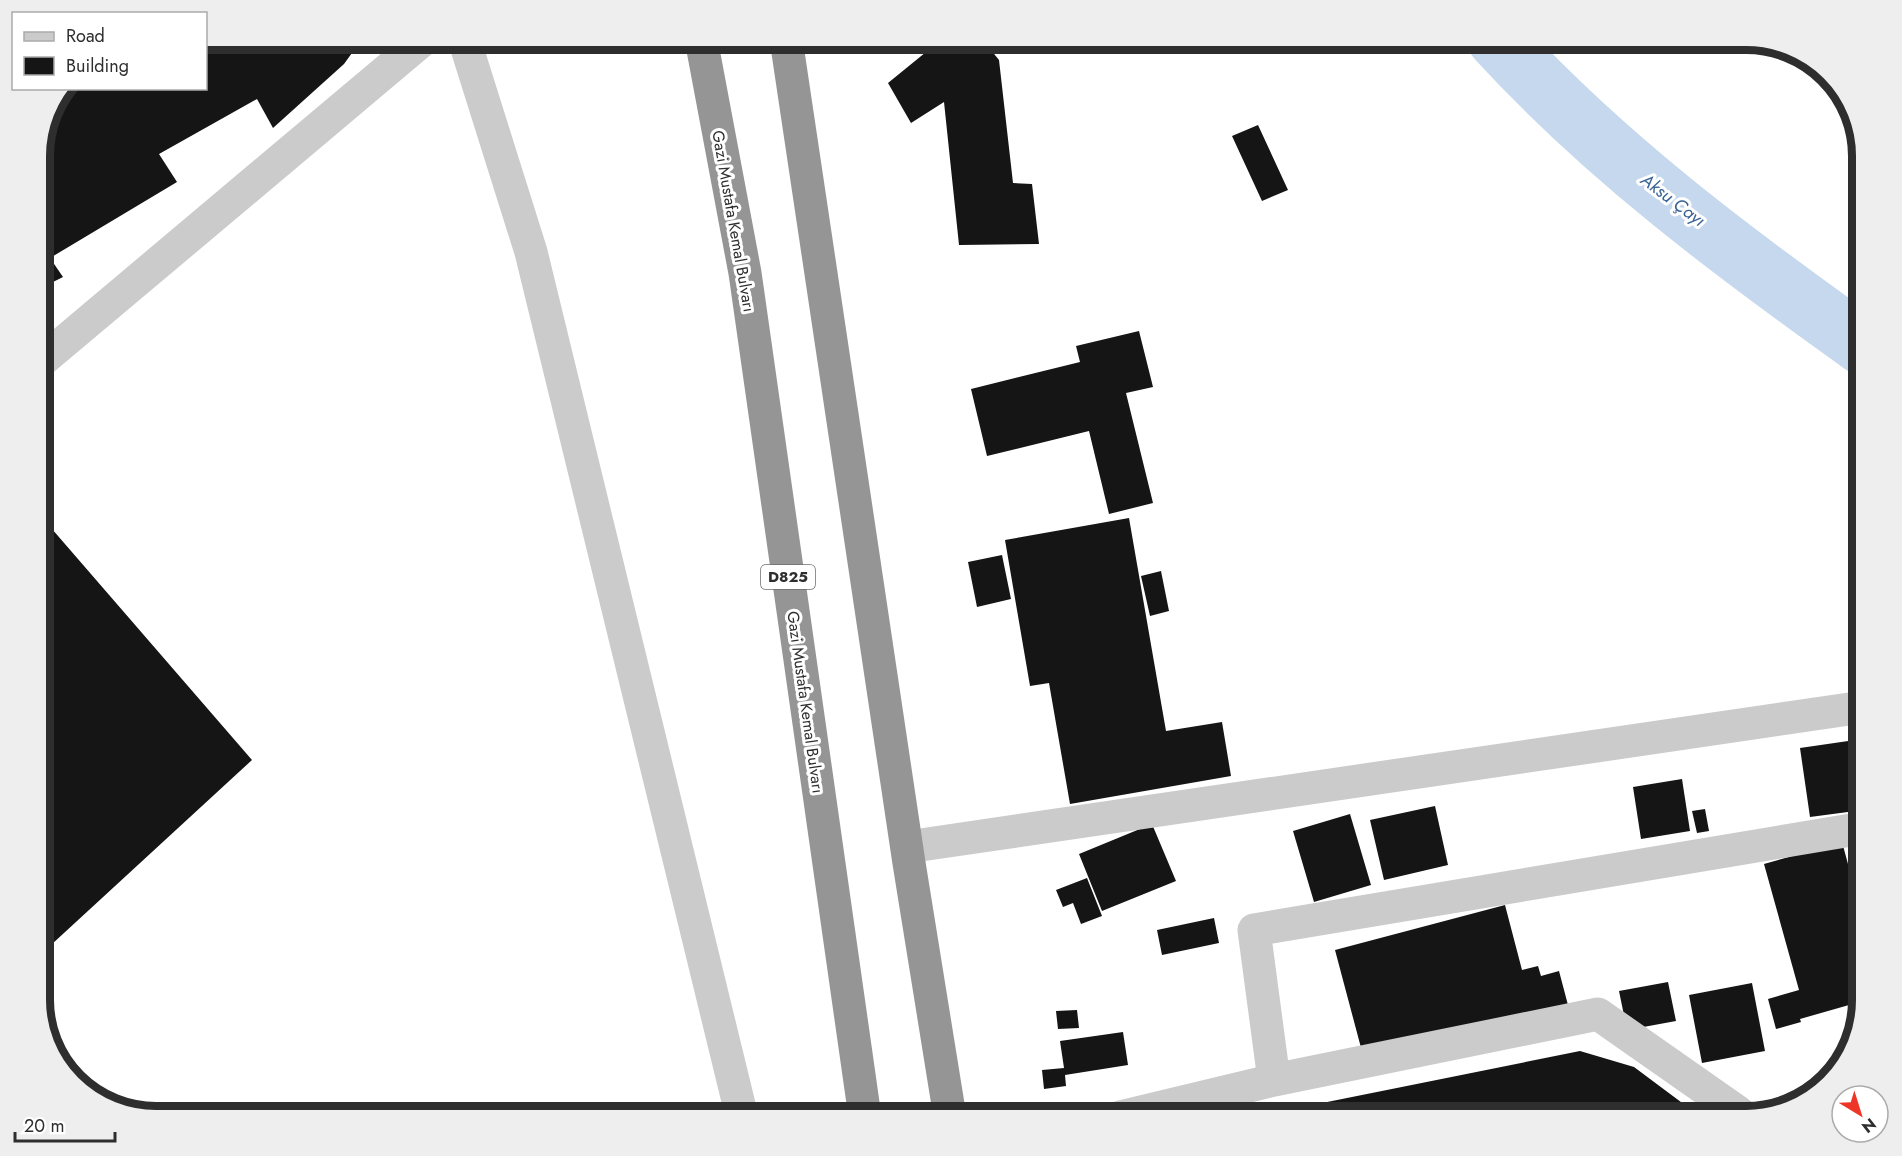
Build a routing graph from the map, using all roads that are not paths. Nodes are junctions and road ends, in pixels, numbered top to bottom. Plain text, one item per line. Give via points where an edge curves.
1 (411, 50) edge
2 (467, 50) edge
3 (703, 50) edge
4 (787, 50) edge
5 (50, 354) edge
6 (1852, 708) edge
7 (1852, 830) edge
8 (907, 847) junction
9 (1274, 1080) junction
10 (739, 1106) edge
11 (863, 1106) edge
12 (948, 1106) edge
13 (1166, 1106) edge
14 (1729, 1106) edge

1 - 5 street
2 - 10 street via 531,252
3 - 11 highway, Gazi Mustafa Kemal Bulvarı / D825 via 745,273
4 - 8 highway
6 - 8 street
7 - 9 street via 1254,930
8 - 12 highway
9 - 13 street
9 - 14 street via 1598,1014

